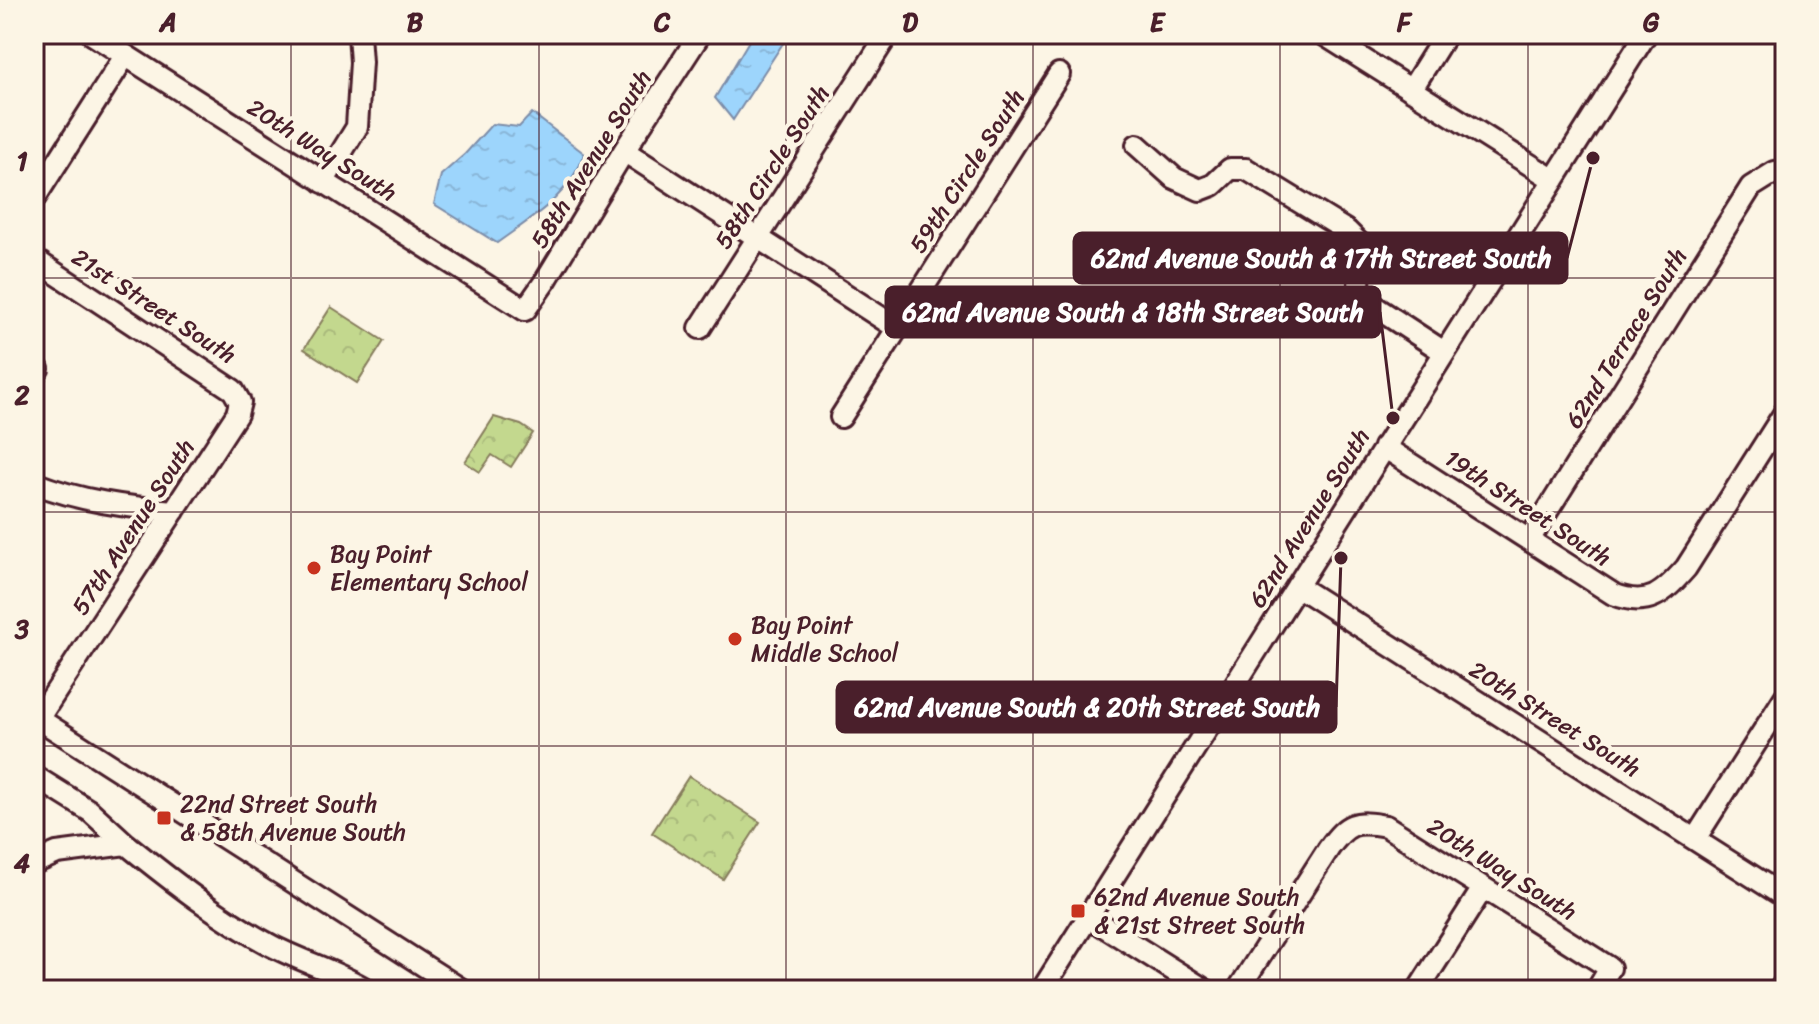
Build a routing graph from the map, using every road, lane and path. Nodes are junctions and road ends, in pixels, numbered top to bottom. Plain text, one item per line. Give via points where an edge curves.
1 (92, 34) edge
2 (359, 34) edge
3 (700, 34) edge
4 (888, 34) edge
5 (1323, 34) edge
6 (1446, 34) edge
7 (1646, 34) edge
8 (125, 56) junction
9 (1059, 74) dead end
10 (1411, 90) junction
11 (1137, 145) dead end
12 (624, 151) junction
13 (1780, 171) edge
14 (1554, 180) junction
15 (323, 182) junction
16 (34, 199) edge
17 (759, 236) junction
18 (34, 259) edge
19 (525, 310) joint
20 (700, 328) dead end
21 (897, 328) junction
22 (1444, 352) junction
23 (240, 402) joint
24 (1785, 412) edge
25 (841, 417) dead end
26 (1384, 447) junction
27 (34, 483) edge
28 (174, 511) junction
29 (1529, 540) junction
30 (1297, 586) junction
31 (1785, 697) edge
32 (36, 717) edge
33 (34, 776) edge
34 (1695, 839) junction
35 (126, 844) junction
36 (34, 863) edge
37 (1483, 888) junction
38 (1785, 897) edge
39 (1089, 917) junction
40 (1785, 982) edge
41 (367, 990) edge
42 (462, 990) edge
43 (1042, 990) edge
44 (1205, 990) edge
45 (1238, 990) edge
46 (1418, 990) edge
47 (1597, 990) edge
48 (1780, 990) edge

1 - 8 street, 20th Way South
2 - 15 street via 357,127
3 - 12 street, 58th Avenue South
4 - 17 street, 58th Circle South
5 - 10 street
6 - 10 street
7 - 14 street, 62nd Avenue South
8 - 15 street, 20th Way South
8 - 16 street
9 - 21 street, 59th Circle South
10 - 14 street
11 - 22 street via 1174,178 1200,190 1230,169 1246,169 1347,231 1360,244 1359,293
12 - 17 street
12 - 19 street, 58th Avenue South
13 - 29 street, 62nd Terrace South via 1751,187
14 - 22 street, 62nd Avenue South
15 - 19 street, 20th Way South
17 - 20 street, 58th Circle South
17 - 21 street
18 - 23 street, 21st Street South via 233,390
21 - 25 street, 59th Circle South
22 - 26 street, 62nd Avenue South
23 - 28 street, 57th Avenue South
24 - 29 street, 19th Street South via 1686,568 1666,590 1630,601
26 - 29 street, 19th Street South
26 - 30 street, 62nd Avenue South
27 - 28 street via 81,499
28 - 32 street, 57th Avenue South
30 - 34 street, 20th Street South
30 - 39 street, 62nd Avenue South
31 - 34 street
32 - 42 street
33 - 35 street via 90,811
34 - 38 street, 20th Street South
35 - 36 street via 57,853
35 - 41 street via 242,929
37 - 45 street, 20th Way South via 1386,826 1363,822 1343,829
37 - 46 street
37 - 47 street, 20th Way South via 1610,968
39 - 43 street, 62nd Avenue South
39 - 44 street
40 - 48 street

